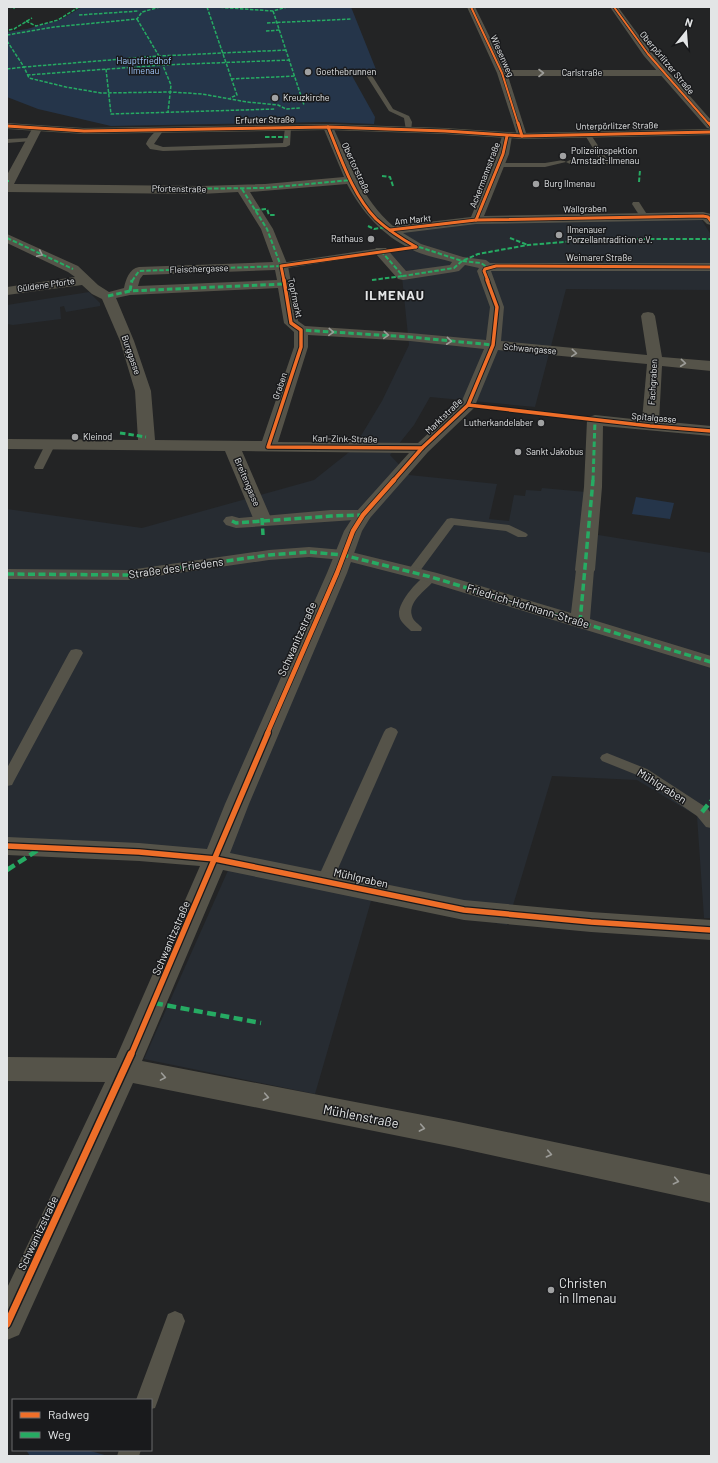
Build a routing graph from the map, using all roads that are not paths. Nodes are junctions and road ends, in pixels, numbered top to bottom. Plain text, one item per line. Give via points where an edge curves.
1 (471, 7) edge
2 (614, 7) edge
3 (502, 73) junction
4 (663, 73) junction
5 (369, 75) dead end
6 (7, 126) edge
7 (711, 126) edge
8 (328, 127) junction
9 (288, 128) junction
10 (37, 129) junction
11 (409, 130) junction
12 (711, 132) edge
13 (588, 135) junction
14 (507, 136) junction
15 (522, 136) junction
16 (157, 138) junction
17 (268, 139) dead end
18 (30, 140) junction
19 (189, 140) dead end
20 (7, 141) edge
21 (499, 165) junction
22 (351, 180) junction
23 (7, 184) edge
24 (242, 189) junction
25 (636, 204) dead end
26 (644, 216) junction
27 (476, 220) junction
28 (711, 221) edge
29 (456, 223) joint
30 (390, 230) junction
31 (7, 238) edge
32 (416, 248) junction
33 (381, 251) junction
34 (462, 261) junction
35 (281, 266) junction
36 (488, 267) junction
37 (711, 267) edge
38 (85, 280) junction
39 (284, 284) junction
40 (7, 291) edge
41 (130, 291) junction
42 (108, 296) junction
43 (648, 316) dead end
44 (301, 330) junction
45 (493, 345) junction
46 (655, 360) junction
47 (711, 366) edge
48 (650, 426) junction
49 (711, 431) edge
50 (7, 444) edge
51 (58, 444) junction
52 (146, 445) junction
53 (231, 446) junction
54 (268, 447) junction
55 (422, 448) junction
56 (39, 467) dead end
57 (363, 515) junction
58 (232, 521) dead end
59 (263, 525) junction
60 (522, 535) dead end
61 (343, 555) junction
62 (585, 570) joint
63 (413, 572) junction
64 (7, 574) edge
65 (431, 577) junction
66 (580, 622) junction
67 (416, 628) dead end
68 (76, 653) dead end
69 (711, 662) edge
70 (391, 732) dead end
71 (607, 758) dead end
72 (7, 781) edge
73 (711, 823) edge
74 (7, 846) edge
75 (215, 859) junction
76 (325, 880) junction
77 (705, 930) edge
78 (7, 1069) edge
79 (125, 1070) junction
80 (711, 1189) edge
81 (175, 1320) dead end
82 (7, 1324) edge
83 (147, 1399) edge

1 - 3 street, Wiesenweg
2 - 4 street, Oberpörlitzer Straße
3 -> 4 street, Carlstraße
3 - 15 street, Wiesenweg
4 - 7 street, Oberpörlitzer Straße
5 - 11 lane via 391,110 407,117
6 - 10 main road, Erfurter Straße
8 - 9 main road, Erfurter Straße
8 - 11 main road, Erfurter Straße
8 - 22 street, Obertorstraße
9 - 16 main road, Erfurter Straße
9 - 16 lane via 286,145 153,148 150,144
10 - 16 main road, Erfurter Straße
10 - 18 street
11 - 14 main road, Erfurter Straße
12 - 13 main road, Unterpörlitzer Straße
13 - 15 main road, Unterpörlitzer Straße
13 - 21 lane via 605,162
14 - 15 main road, Erfurter Straße
14 - 21 street, Ackermannstraße
17 - 19 lane
18 - 20 lane
18 - 23 street
21 - 27 street, Ackermannstraße
22 - 24 street, Pfortenstraße
22 - 30 street, Obertorstraße via 373,215
23 - 24 street, Pfortenstraße
24 - 35 street, Topfmarkt via 267,229
25 - 26 lane
26 - 27 street, Wallgraben
26 - 28 street, Wallgraben via 704,216
27 - 29 street, Wallgraben
29 - 30 street, Am Markt
30 - 32 street, Am Markt
31 -> 38 street via 73,269
32 - 33 street, Am Markt
32 - 34 street, Am Markt
33 - 34 street via 403,276 454,268
33 - 35 lane
34 - 36 street, Am Markt
35 - 39 street, Topfmarkt
35 - 41 street, Fleischergasse via 139,271
36 - 37 street, Weimarer Straße
36 - 45 street, Marktstraße via 484,271 497,307
38 - 40 street, Güldene Pforte
38 - 42 street via 97,293
39 - 41 street, Fleischergasse
39 - 44 street, Topfmarkt via 291,323
41 - 42 street, Fleischergasse
42 - 52 street, Burggasse via 127,341 143,392
43 - 46 street, Fachgraben
44 -> 45 street, Schwangasse via 410,336
44 - 54 street, Graben via 301,347
45 -> 46 street, Schwangasse
45 - 55 street, Marktstraße via 468,405
46 -> 47 street, Schwangasse
46 - 48 street, Fachgraben
48 - 49 street, Spitalgasse
48 - 62 street, Spitalgasse via 595,420 593,487
50 - 51 street, Karl-Zink-Straße
51 - 52 street, Karl-Zink-Straße
51 - 56 lane
52 - 53 street, Karl-Zink-Straße
53 - 54 street, Karl-Zink-Straße
53 - 59 street, Breitengasse
54 - 55 street, Karl-Zink-Straße
55 - 57 street, Marktstraße
57 - 59 street via 342,514
57 - 61 street, Marktstraße
58 - 59 street
60 - 63 lane via 509,528 451,521
61 - 63 street, Friedrich-Hofmann-Straße
61 - 64 street, Straße des Friedens via 309,552 270,555 129,575
61 - 75 street, Schwanitzstraße
62 - 66 street, Spitalgasse
63 - 65 street, Friedrich-Hofmann-Straße
65 - 66 street, Friedrich-Hofmann-Straße
65 - 67 lane via 409,600 406,607 404,618
66 - 69 street, Friedrich-Hofmann-Straße
68 - 72 lane
70 - 76 lane
71 - 73 lane, Mühlgraben via 642,772 702,812
74 - 75 street, Mühlgraben via 139,852
75 - 76 street, Mühlgraben
75 - 79 street, Schwanitzstraße
76 - 77 street, Mühlgraben via 464,910
78 - 79 street, Mühlenstraße
79 -> 80 street, Mühlenstraße via 454,1134
79 - 82 street, Schwanitzstraße
81 - 83 lane

